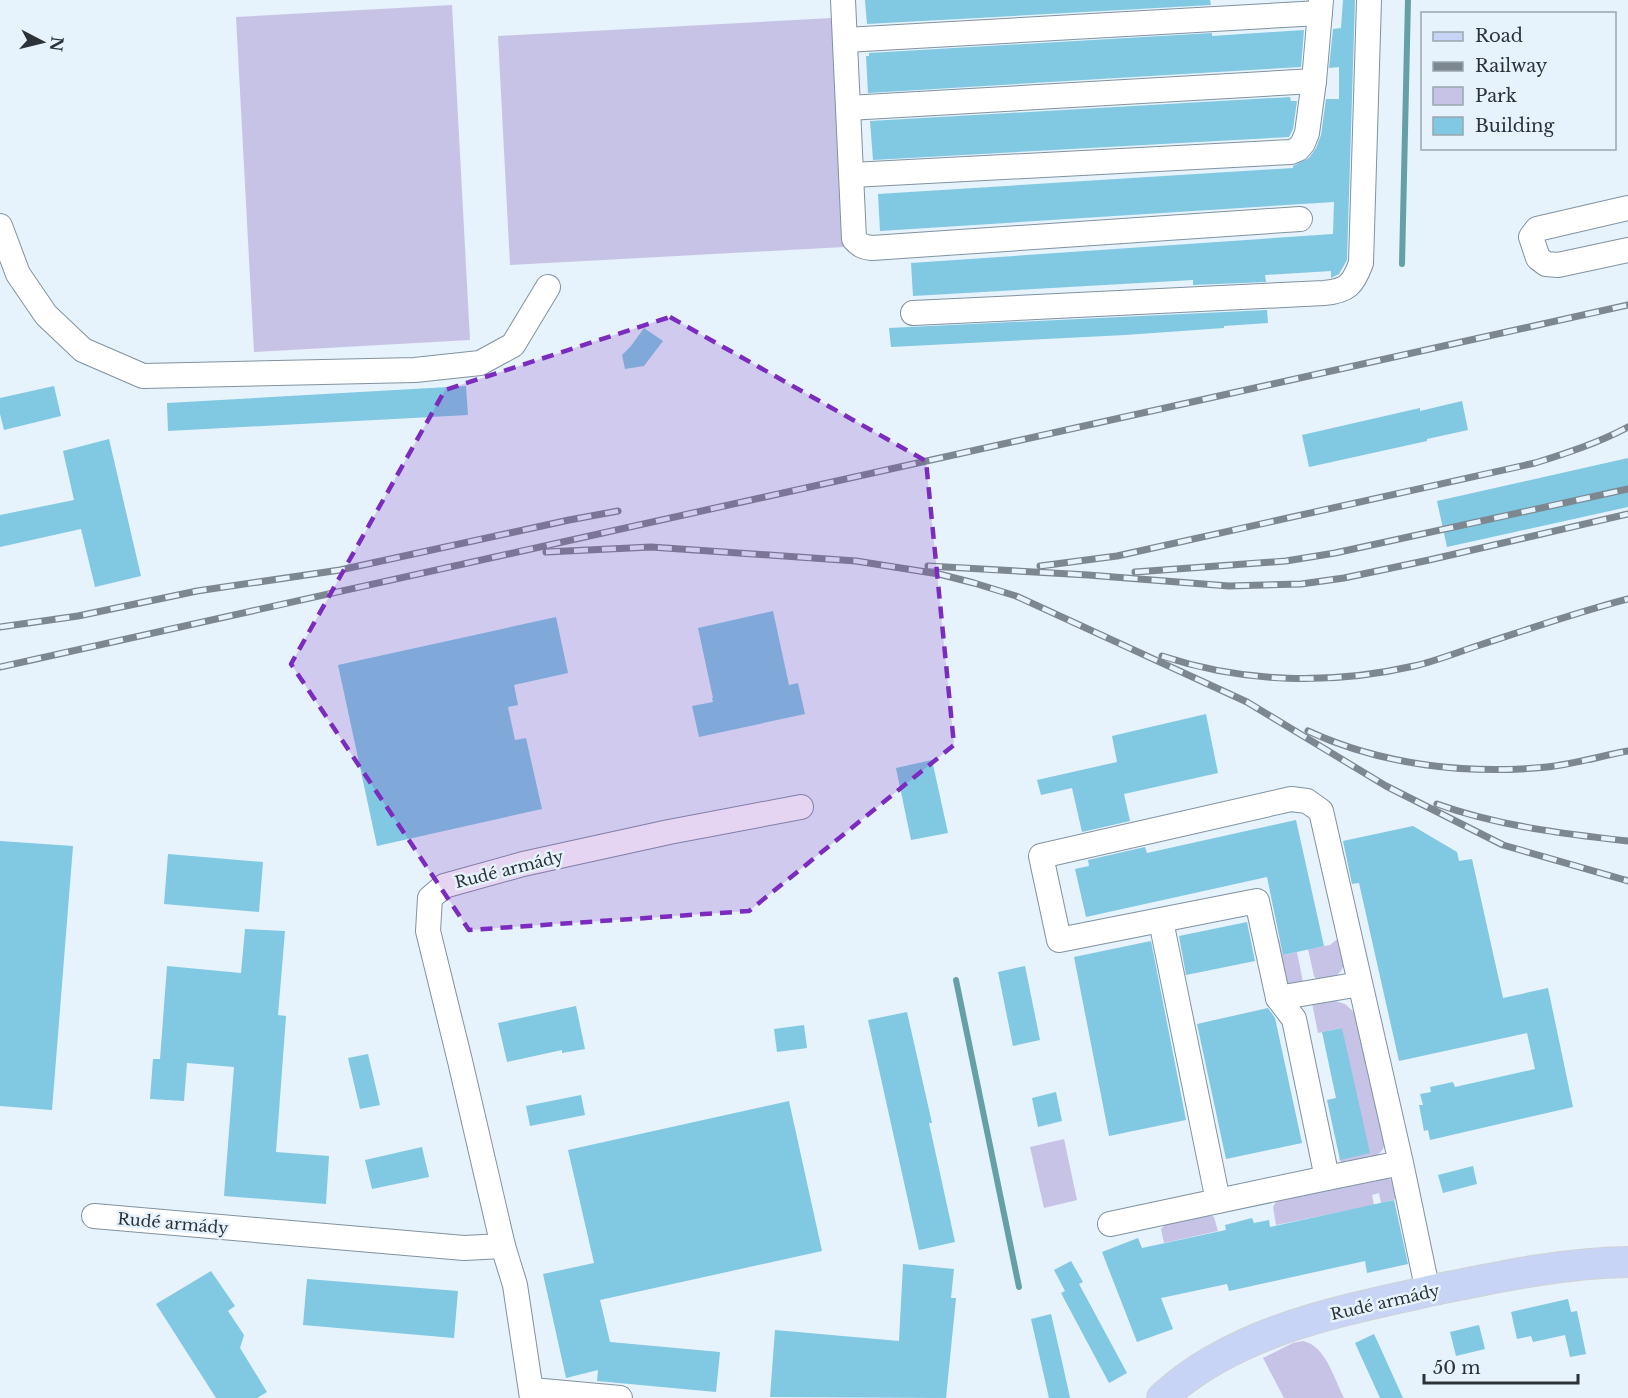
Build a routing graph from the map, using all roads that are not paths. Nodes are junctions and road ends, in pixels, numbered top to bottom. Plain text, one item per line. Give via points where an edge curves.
1 (843, 0) edge
2 (1369, 0) edge
3 (1321, 7) edge
4 (845, 40) junction
5 (1314, 81) junction
6 (848, 108) junction
7 (852, 175) junction
8 (1628, 208) edge
9 (1300, 219) dead end
10 (0, 226) edge
11 (1628, 250) edge
12 (548, 287) dead end
13 (913, 313) dead end
14 (801, 807) dead end
15 (1161, 921) junction
16 (1360, 984) junction
17 (1278, 998) junction
18 (1401, 1163) junction
19 (1327, 1178) junction
20 (1218, 1201) junction
21 (94, 1216) dead end
22 (1110, 1224) dead end
23 (503, 1246) junction
24 (1628, 1262) edge
25 (1428, 1292) junction
26 (532, 1394) edge
27 (620, 1398) edge
28 (1162, 1398) edge

1 - 4 street
2 - 13 street via 1361,263 1348,288 1324,293
3 - 4 street
3 - 5 street
4 - 6 street
5 - 6 street
5 - 7 street via 1304,143 1291,152
6 - 7 street
7 - 9 street via 854,239 863,247 872,248
8 - 11 street via 1537,229 1531,237 1538,258 1546,264 1558,265
10 - 12 street via 18,274 46,315 83,350 143,376 415,370 480,363 513,345
14 - 23 street, Rudé armády via 523,864 444,886 430,898 428,931
15 - 16 street via 1059,940 1041,856 1291,799 1307,801 1321,811
15 - 17 street via 1257,901
15 - 20 street
16 - 17 street
16 - 18 street
17 - 19 street via 1294,1019
18 - 19 street
18 - 25 street
19 - 20 street
20 - 22 street
21 - 23 street, Rudé armády via 464,1248
23 - 26 street, Rudé armády via 515,1285
24 - 25 main road, Rudé armády via 1577,1264
25 - 28 main road, Rudé armády via 1285,1328 1224,1354
26 - 27 street, Rudé armády

